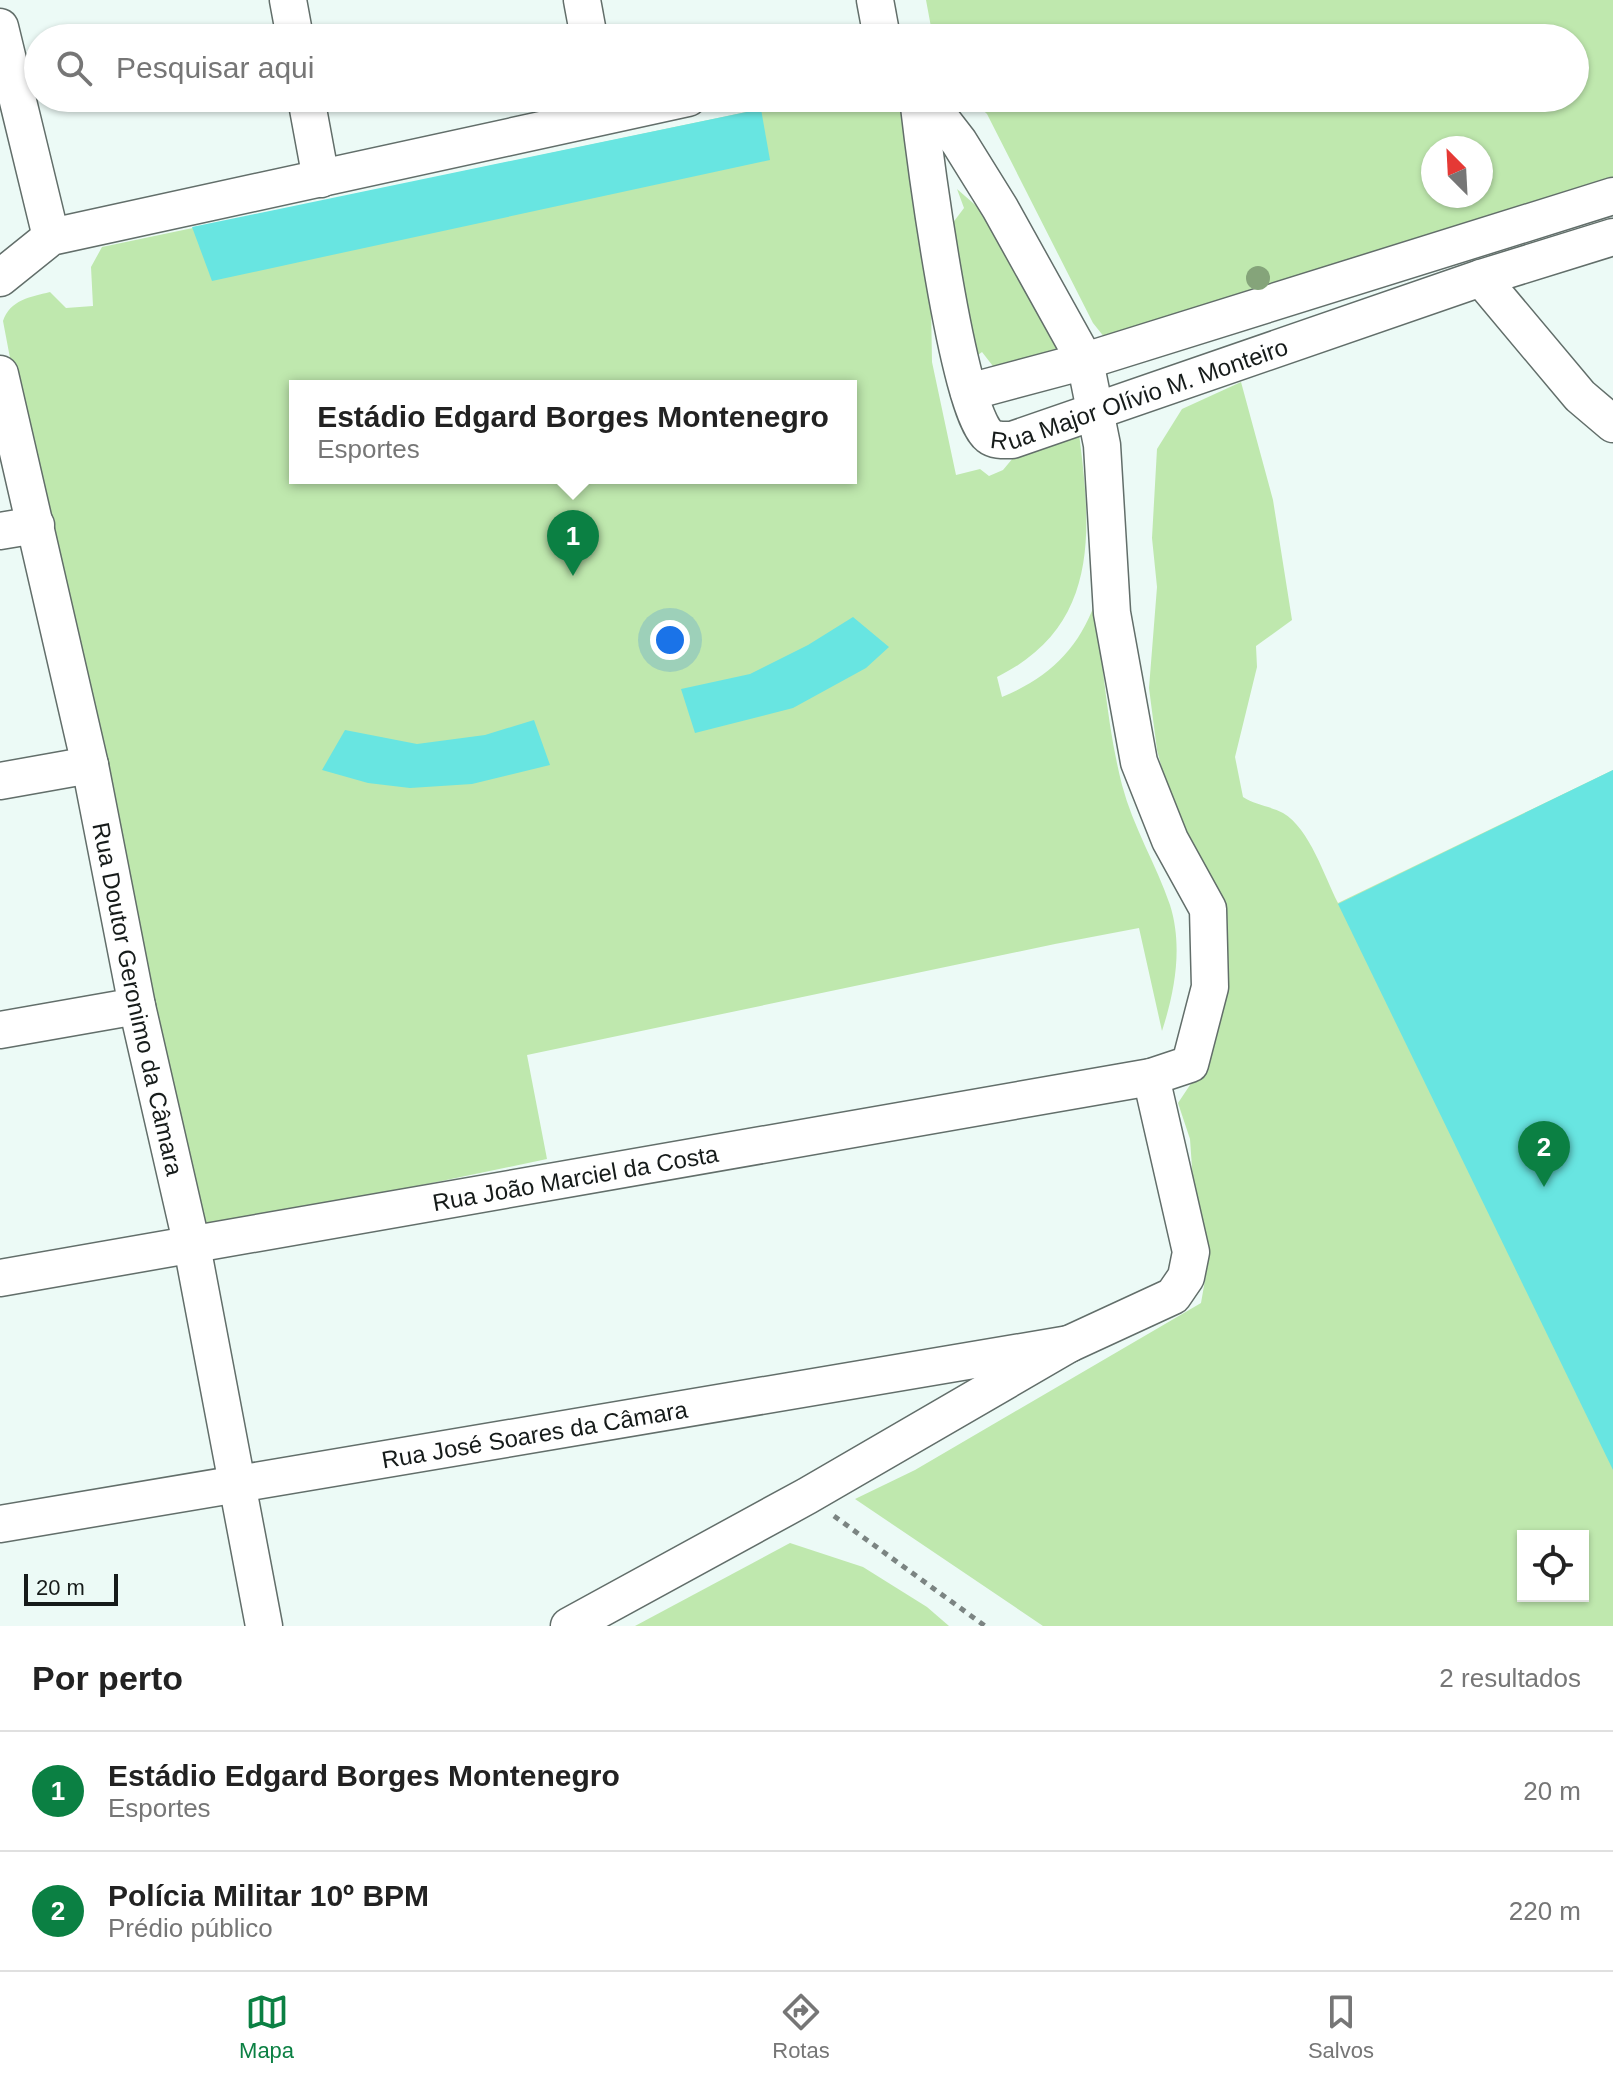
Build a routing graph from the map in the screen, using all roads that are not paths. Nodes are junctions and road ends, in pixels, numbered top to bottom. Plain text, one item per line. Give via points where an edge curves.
1 (288, 0) edge
2 (582, 0) edge
3 (875, 0) edge
4 (292, 24) edge
5 (586, 24) edge
6 (879, 24) edge
7 (0, 27) edge
8 (309, 112) edge
9 (582, 112) edge
10 (920, 112) edge
11 (936, 112) edge
12 (321, 179) junction
13 (1613, 196) edge
14 (1554, 214) junction
15 (51, 237) junction
16 (1613, 237) edge
17 (1563, 252) junction
18 (0, 278) edge
19 (1481, 278) junction
20 (0, 374) edge
21 (1090, 385) junction
22 (969, 392) junction
23 (1613, 424) edge
24 (36, 525) junction
25 (0, 531) edge
26 (90, 765) junction
27 (0, 781) edge
28 (137, 1006) junction
29 (0, 1030) edge
30 (1151, 1077) junction
31 (192, 1246) junction
32 (0, 1278) edge
33 (1069, 1344) junction
34 (234, 1482) junction
35 (0, 1524) edge
36 (264, 1626) edge
37 (569, 1626) edge

1 - 4 street
2 - 5 street
3 - 6 street
7 - 15 street
8 - 12 street
9 - 12 street
10 - 22 street via 938,246
11 - 21 street via 1000,208
12 - 15 street
13 - 14 street, Rua Major Olívio M. Monteiro
14 - 17 street
14 - 21 street, Rua Major Olívio M. Monteiro
15 - 18 street
16 - 17 street, Rua Major Olívio M. Monteiro
17 - 19 street, Rua Major Olívio M. Monteiro
19 - 21 street, Rua Major Olívio M. Monteiro
19 - 23 street via 1580,396
20 - 24 street, Rua Doutor Geronimo da Câmara
21 - 22 street, Rua Major Olívio M. Monteiro
21 - 22 street, Rua Major Olívio M. Monteiro via 1012,440 989,437
21 - 30 street, Rua João Marciel da Costa via 1102,445 1112,613 1139,762 1170,840 1208,909 1210,987 1190,1064
24 - 25 street
24 - 26 street, Rua Doutor Geronimo da Câmara
26 - 27 street
26 - 28 street, Rua Doutor Geronimo da Câmara
28 - 29 street
28 - 31 street, Rua Doutor Geronimo da Câmara
30 - 31 street, Rua João Marciel da Costa
30 - 33 street via 1191,1252 1186,1277 1173,1296
31 - 32 street, Rua João Marciel da Costa
31 - 34 street, Rua Doutor Geronimo da Câmara
33 - 34 street, Rua José Soares da Câmara
33 - 37 street
34 - 35 street, Rua José Soares da Câmara
34 - 36 street, Rua Doutor Geronimo da Câmara

